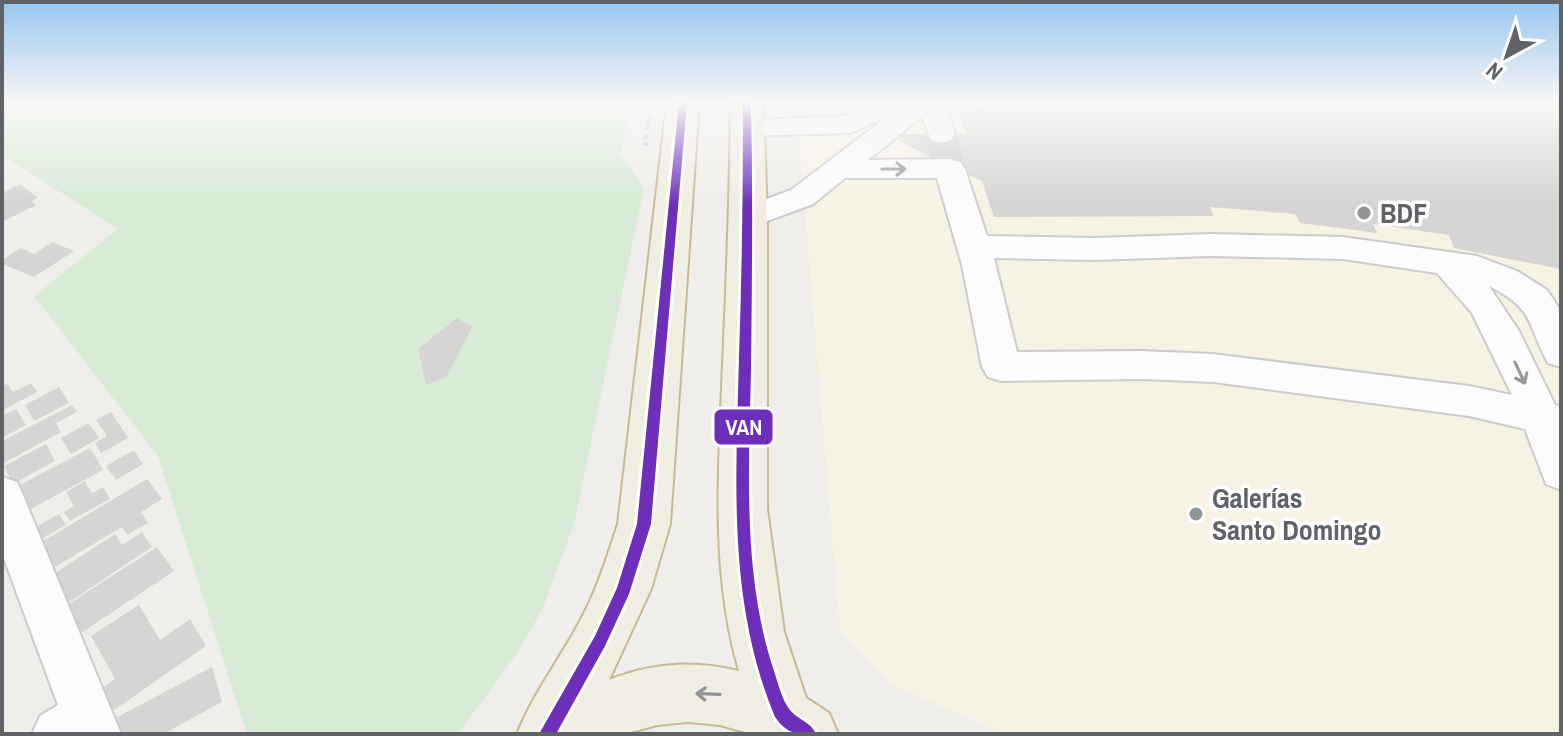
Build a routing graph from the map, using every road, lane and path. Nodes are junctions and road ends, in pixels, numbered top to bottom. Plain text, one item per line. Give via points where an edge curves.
1 (680, 136) edge
2 (747, 136) edge
3 (887, 136) edge
4 (838, 169) junction
5 (748, 217) junction
6 (974, 247) junction
7 (1447, 263) junction
8 (1488, 308) junction
9 (1549, 326) edge
10 (1550, 419) edge
11 (1561, 472) edge
12 (5, 506) edge
13 (795, 724) edge
14 (81, 728) edge
15 (547, 734) edge
16 (569, 734) edge

1 - 15 highway via 644,524 624,589 600,641
2 - 5 highway
3 - 4 street
4 - 5 street via 802,197
4 -> 6 street via 949,168
5 - 13 highway via 742,509 756,632
6 - 7 street via 1289,246
6 - 10 street via 1001,367 1213,368 1469,401
7 - 8 street via 1473,285
7 - 9 street via 1491,272
8 - 9 street via 1517,325
8 -> 10 street
10 - 11 street
12 - 14 street
13 -> 16 highway via 717,692 651,694 586,720

